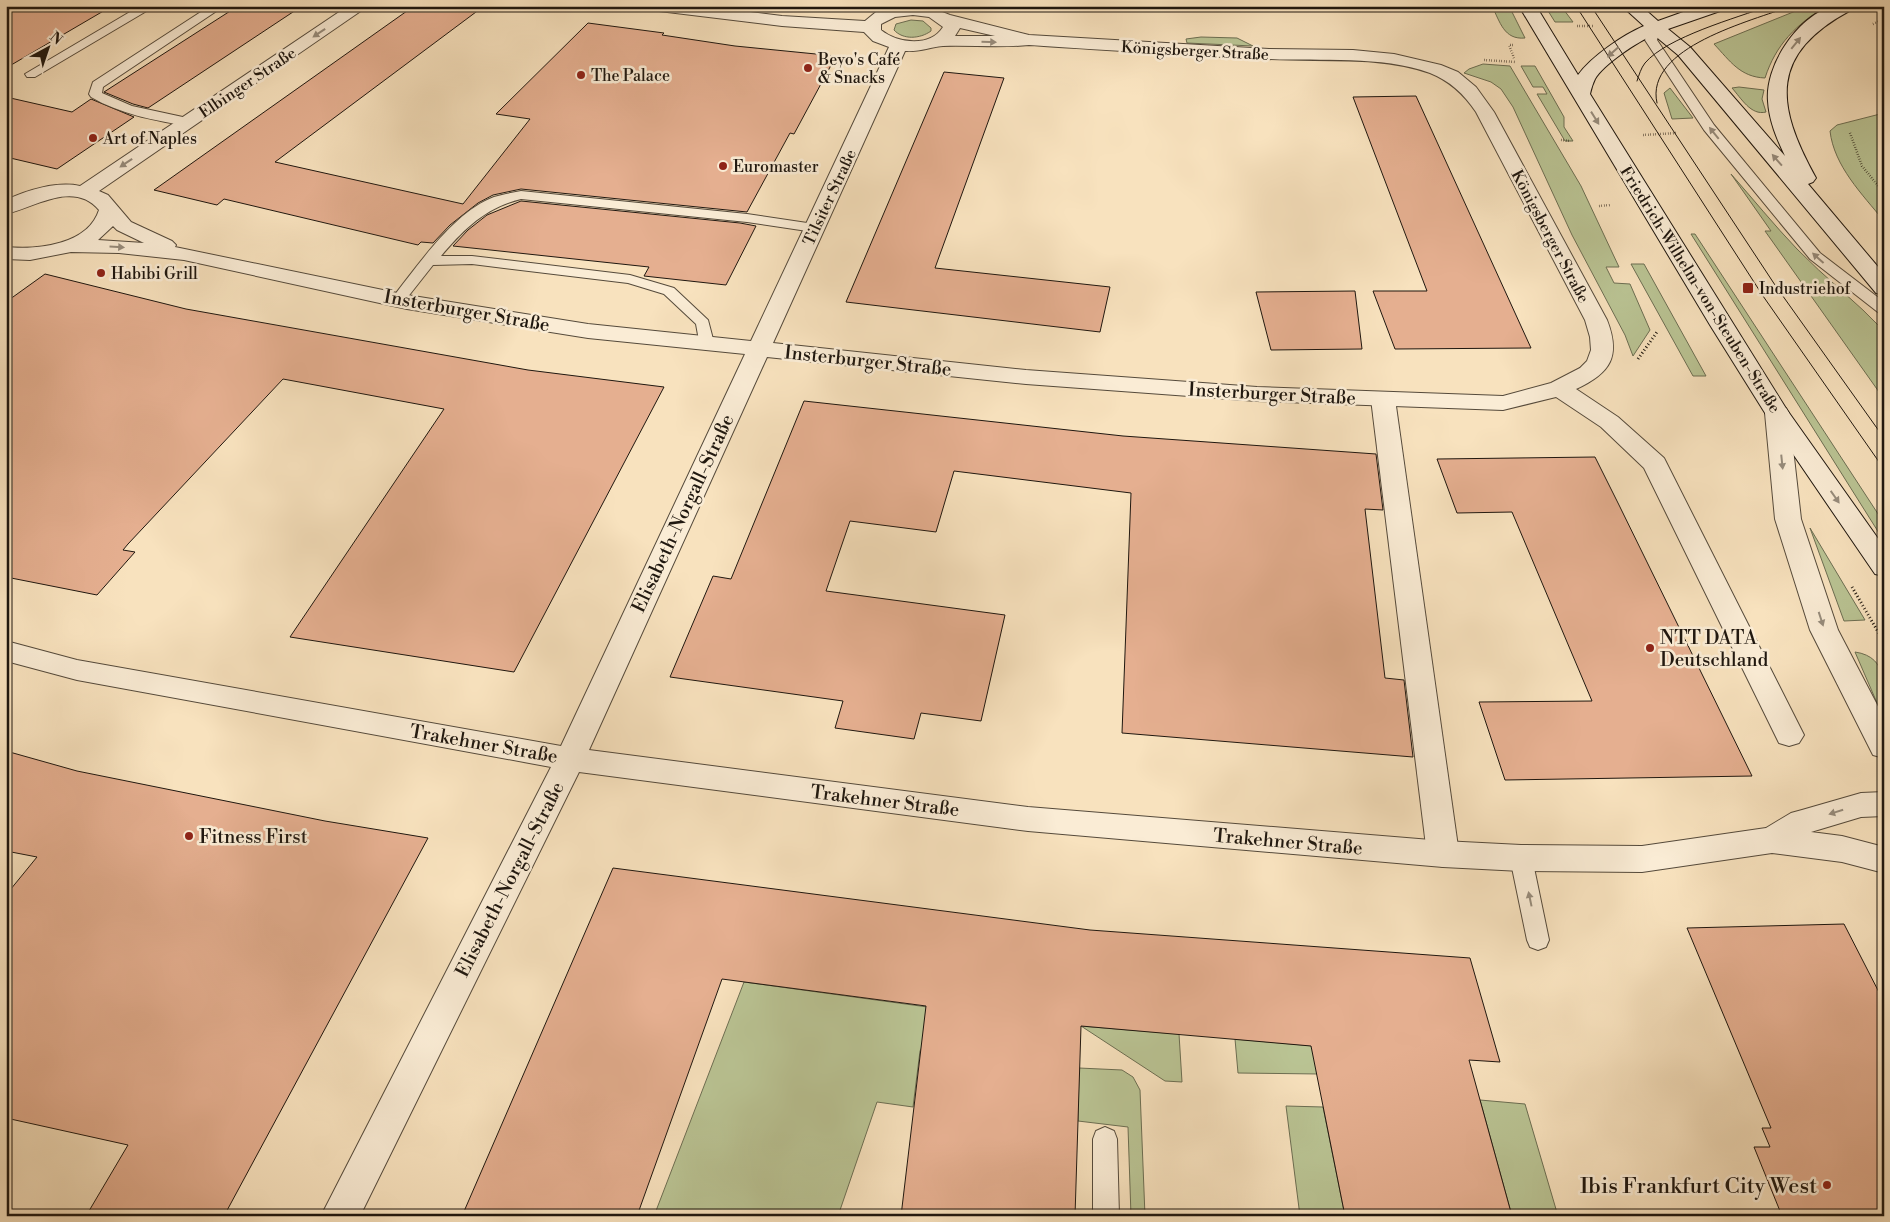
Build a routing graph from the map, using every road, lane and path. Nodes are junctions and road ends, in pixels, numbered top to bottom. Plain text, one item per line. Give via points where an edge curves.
1 (149, 6) edge
2 (218, 6) edge
3 (360, 6) edge
4 (659, 6) edge
5 (1527, 6) edge
6 (1630, 6) edge
7 (1717, 6) edge
8 (1845, 6) edge
9 (901, 8) edge
10 (940, 13) edge
11 (1884, 19) edge
12 (871, 27) junction
13 (1655, 28) junction
14 (1866, 28) dead end
15 (1029, 40) junction
16 (940, 41) junction
17 (898, 45) junction
18 (1509, 45) dead end
19 (1514, 58) dead end
20 (31, 74) dead end
21 (1580, 95) junction
22 (187, 122) junction
23 (1850, 133) dead end
24 (84, 192) junction
25 (1884, 192) edge
26 (44, 193) junction
27 (6, 196) edge
28 (6, 208) edge
29 (109, 210) junction
30 (1832, 223) junction
31 (814, 228) junction
32 (69, 246) junction
33 (6, 253) edge
34 (184, 254) junction
35 (430, 261) junction
36 (1884, 288) edge
37 (398, 300) junction
38 (1884, 310) edge
39 (706, 343) junction
40 (758, 348) junction
41 (1558, 389) junction
42 (1383, 399) junction
43 (1778, 413) junction
44 (1884, 567) edge
45 (1880, 636) dead end
46 (1884, 642) edge
47 (6, 651) edge
48 (1789, 735) dead end
49 (1884, 747) edge
50 (570, 759) junction
51 (1884, 804) edge
52 (1772, 840) junction
53 (1443, 854) junction
54 (1521, 858) junction
55 (1884, 860) edge
56 (1538, 940) dead end
57 (1106, 1139) dead end
58 (340, 1216) edge
59 (1106, 1216) edge

1 - 20 lane
2 - 22 lane via 97,85 95,94 108,103
3 -> 22 street, Elbinger Straße
4 - 12 street via 782,21
5 - 21 street, Friedrich-Wilhelm-von-Steuben-Straße
6 - 13 street
7 - 13 street
30 -> 8 street via 1779,122 1777,88 1787,55 1801,37 1813,25
9 - 10 street, Königsberger Straße
9 - 12 street via 880,17
10 - 15 street, Königsberger Straße
10 - 16 street via 952,27 950,34
11 - 14 path
12 - 17 street via 877,37
13 -> 21 street via 1633,37 1618,48 1587,76
30 -> 13 street via 1684,51
38 -> 13 lane via 1815,256 1709,127 1651,40
16 -> 15 street, Königsberger Straße
15 - 41 street, Königsberger Straße via 1383,58 1434,68 1464,83 1485,112 1596,320 1603,340 1602,356 1593,369
16 - 17 street, Königsberger Straße via 926,45
17 - 31 street, Tilsiter Straße
18 - 19 path
21 -> 43 street, Friedrich-Wilhelm-von-Steuben-Straße
22 -> 24 street, Elbinger Straße
23 - 25 path via 1856,158
24 - 26 street, Insterburger Straße
24 - 29 street, Insterburger Straße via 104,201
26 - 27 street, Insterburger Straße
26 - 28 street, Insterburger Straße
29 - 32 street, Insterburger Straße via 104,224
29 - 34 street, Insterburger Straße via 124,226
30 - 36 street
31 - 35 lane via 521,195 498,200 475,215 446,241
31 - 40 street, Tilsiter Straße
32 - 33 street, Insterburger Straße via 29,254
32 -> 34 street, Insterburger Straße
34 - 37 street, Insterburger Straße
35 - 37 lane
35 - 39 lane via 472,260 646,284 669,291 703,322
37 - 39 street, Insterburger Straße via 588,331
39 - 40 street, Insterburger Straße
40 - 42 street, Insterburger Straße via 1026,378
40 - 50 street, Elisabeth-Norgall-Straße
41 - 42 street, Insterburger Straße via 1503,403
41 - 48 street via 1610,420 1655,464
42 - 53 street
43 -> 44 street, Friedrich-Wilhelm-von-Steuben-Straße
43 -> 49 street via 1788,520 1824,630
45 - 46 path
47 - 50 street, Trakehner Straße via 77,670
50 - 53 street, Trakehner Straße via 1028,819
50 - 58 street, Elisabeth-Norgall-Straße
51 -> 52 street, Trakehner Straße via 1861,805 1802,822
52 - 54 street, Trakehner Straße via 1642,859
52 - 55 street, Trakehner Straße via 1842,849
53 - 54 street, Trakehner Straße
56 -> 54 lane
57 - 59 lane

